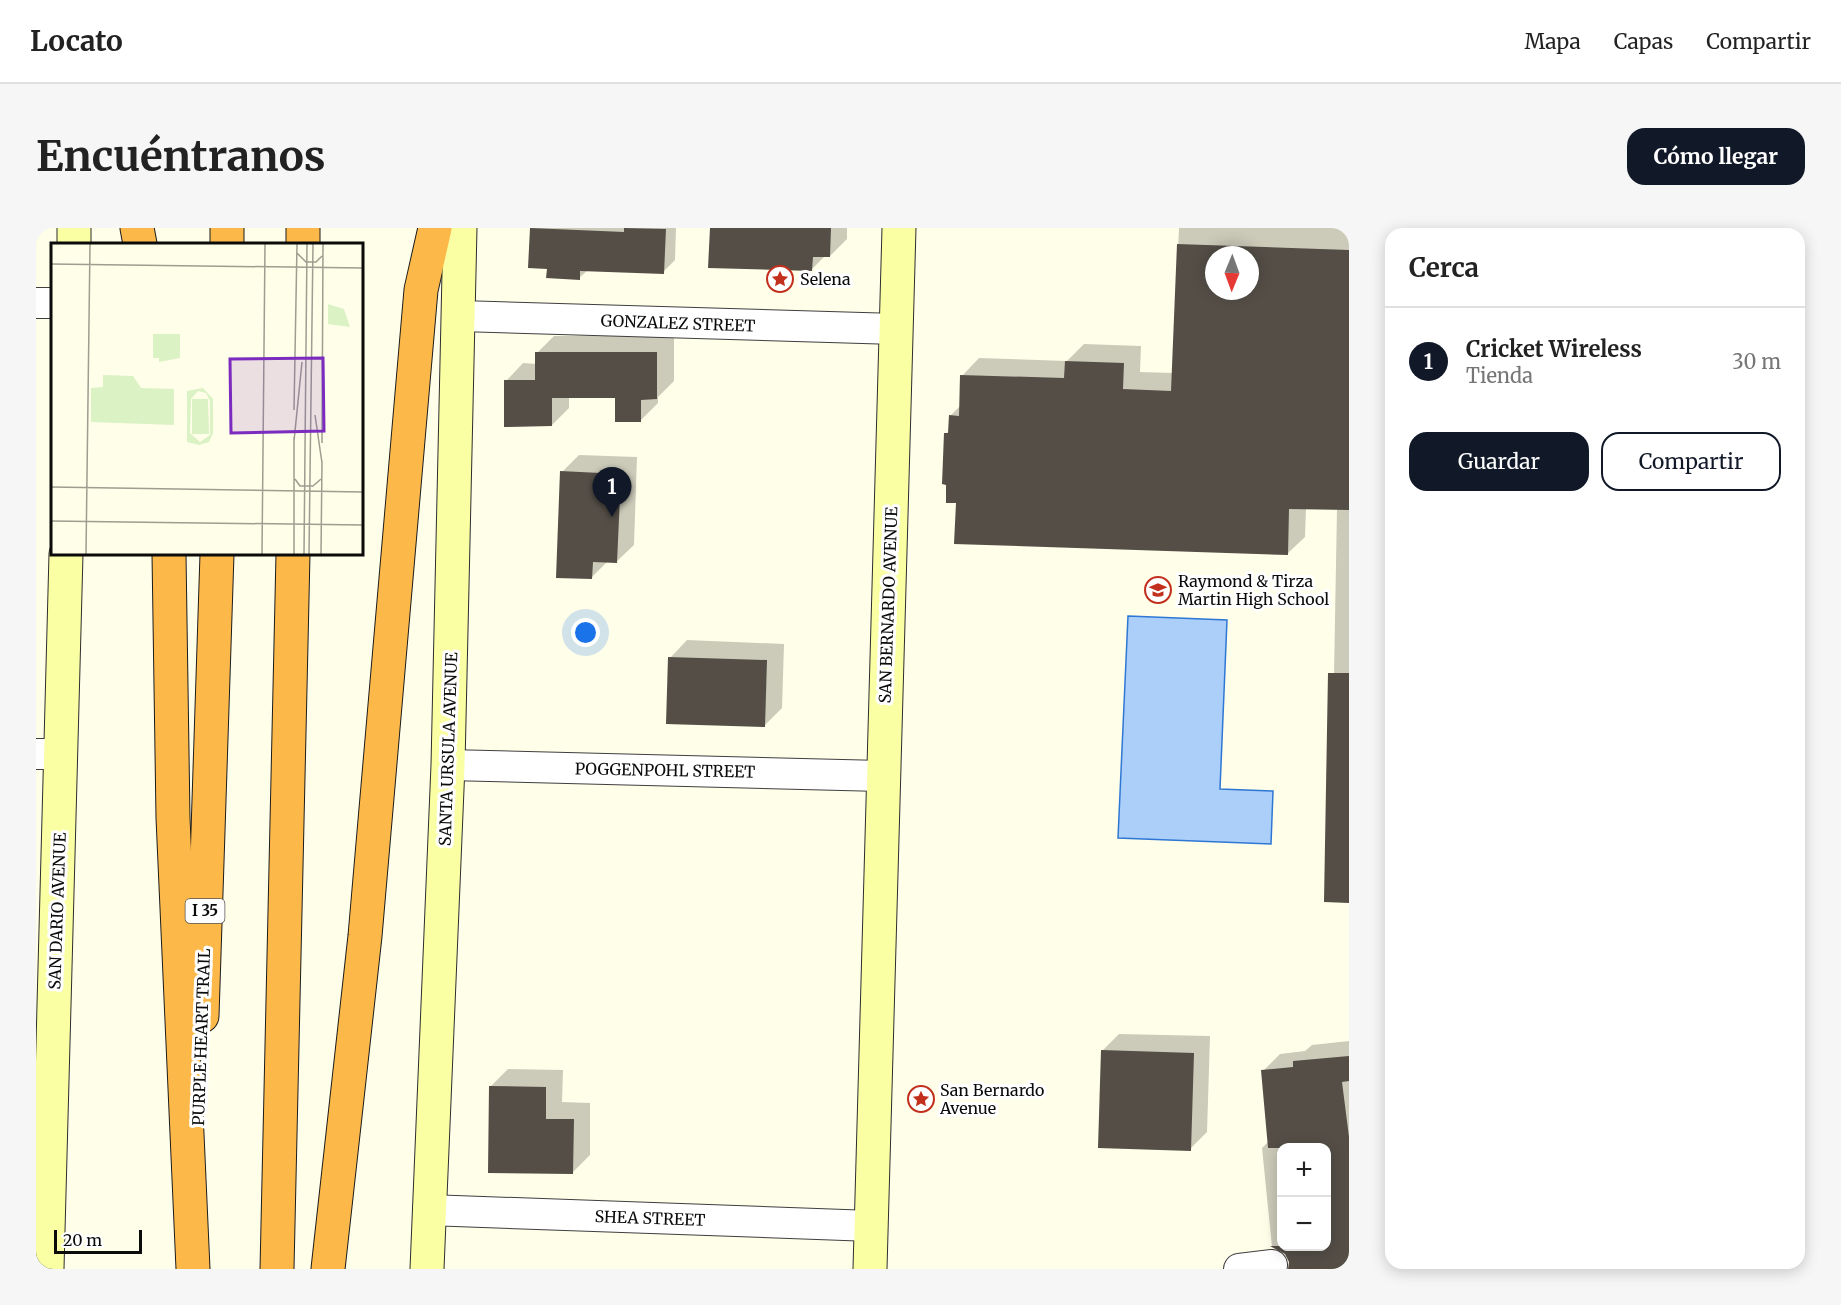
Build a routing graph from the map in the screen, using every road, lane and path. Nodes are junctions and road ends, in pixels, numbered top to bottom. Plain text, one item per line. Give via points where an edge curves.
1 (137, 228) edge
2 (227, 228) edge
3 (435, 228) edge
4 (460, 228) edge
5 (899, 228) edge
6 (140, 243) edge
7 (226, 243) edge
8 (460, 316) junction
9 (896, 329) junction
10 (66, 555) edge
11 (169, 555) edge
12 (217, 555) edge
13 (293, 555) edge
14 (48, 754) edge
15 (448, 765) junction
16 (882, 776) junction
17 (43, 1197) edge
18 (428, 1210) junction
19 (872, 1226) junction
20 (1272, 1265) dead end
21 (47, 1269) edge
22 (194, 1269) edge
23 (277, 1269) edge
24 (328, 1269) edge
25 (427, 1269) edge
26 (870, 1269) edge
27 (1239, 1269) edge

1 - 6 highway
2 - 7 highway
3 - 24 highway via 422,290 365,936
4 - 8 main road, SANTA URSULA AVENUE
5 - 9 main road, SAN BERNARDO AVENUE
8 - 9 street, GONZALEZ STREET
8 - 15 main road, SANTA URSULA AVENUE
9 - 16 main road, SAN BERNARDO AVENUE
10 - 14 main road, SAN DARIO AVENUE
11 - 22 highway via 173,818
12 - 22 highway, PURPLE HEART TRAIL / I 35
13 - 23 highway
14 - 17 main road, SAN DARIO AVENUE
15 - 16 street, POGGENPOHL STREET
15 - 18 main road, SANTA URSULA AVENUE
16 - 19 main road, SAN BERNARDO AVENUE
17 - 21 main road, SAN DARIO AVENUE
18 - 19 street, SHEA STREET
18 - 25 main road, SANTA URSULA AVENUE
19 - 26 main road, SAN BERNARDO AVENUE
20 - 27 street

